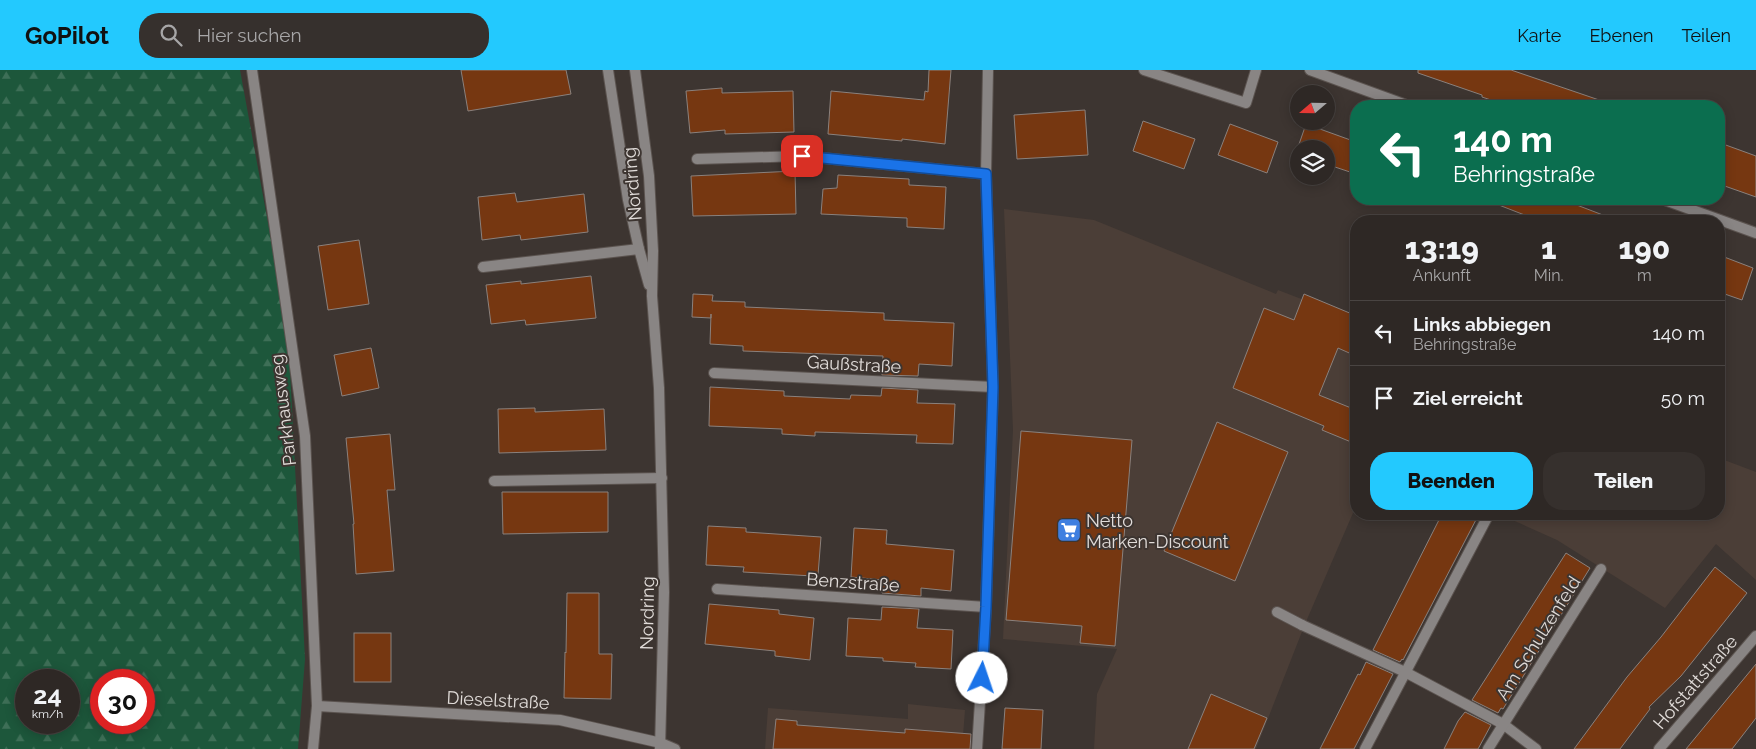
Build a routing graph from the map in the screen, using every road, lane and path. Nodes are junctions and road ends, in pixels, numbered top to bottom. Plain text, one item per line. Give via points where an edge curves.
1 (252, 70) edge
2 (608, 70) edge
3 (635, 70) edge
4 (988, 70) edge
5 (1144, 70) edge
6 (1256, 70) edge
7 (1310, 70) edge
8 (1392, 100) edge
9 (697, 159) dead end
10 (986, 174) junction
11 (1679, 205) edge
12 (1706, 215) edge
13 (1725, 222) edge
14 (1756, 233) edge
15 (638, 249) junction
16 (483, 267) dead end
17 (652, 296) junction
18 (714, 373) dead end
19 (993, 387) junction
20 (662, 478) junction
21 (494, 481) dead end
22 (1486, 520) edge
23 (1600, 569) dead end
24 (717, 589) dead end
25 (986, 607) junction
26 (1277, 612) dead end
27 (1756, 636) edge
28 (1405, 672) junction
29 (316, 706) junction
30 (1503, 724) junction
31 (660, 746) edge
32 (313, 749) edge
33 (675, 749) edge
34 (977, 749) edge
35 (1365, 749) edge
36 (1488, 749) edge
37 (1536, 749) edge
38 (1659, 749) edge

1 - 29 street, Parkhausweg via 305,436
2 - 15 street, Nordring
3 - 17 street, Nordring via 649,176
4 - 10 street
5 - 6 street via 1246,103
7 - 8 street
9 - 10 street via 802,156
10 - 19 street
11 - 12 street
13 - 14 street
15 - 16 street
15 - 17 street, Nordring
17 - 20 street, Nordring
18 - 19 street, Gaußstraße
19 - 25 street
20 - 21 street
20 - 31 street, Nordring via 664,592
22 - 28 street
23 - 30 street, Am Schulzenfeld
24 - 25 street, Benzstraße
25 - 34 street
26 - 28 street, Am Schulzenfeld
27 - 38 street, Hofstattstraße
28 - 30 street, Am Schulzenfeld
28 - 35 street
29 - 31 street, Dieselstraße via 560,720
29 - 32 street, Parkhausweg
30 - 36 street, Am Schulzenfeld
30 - 37 street, Am Schulzenfeld
31 - 33 street, Dieselstraße

